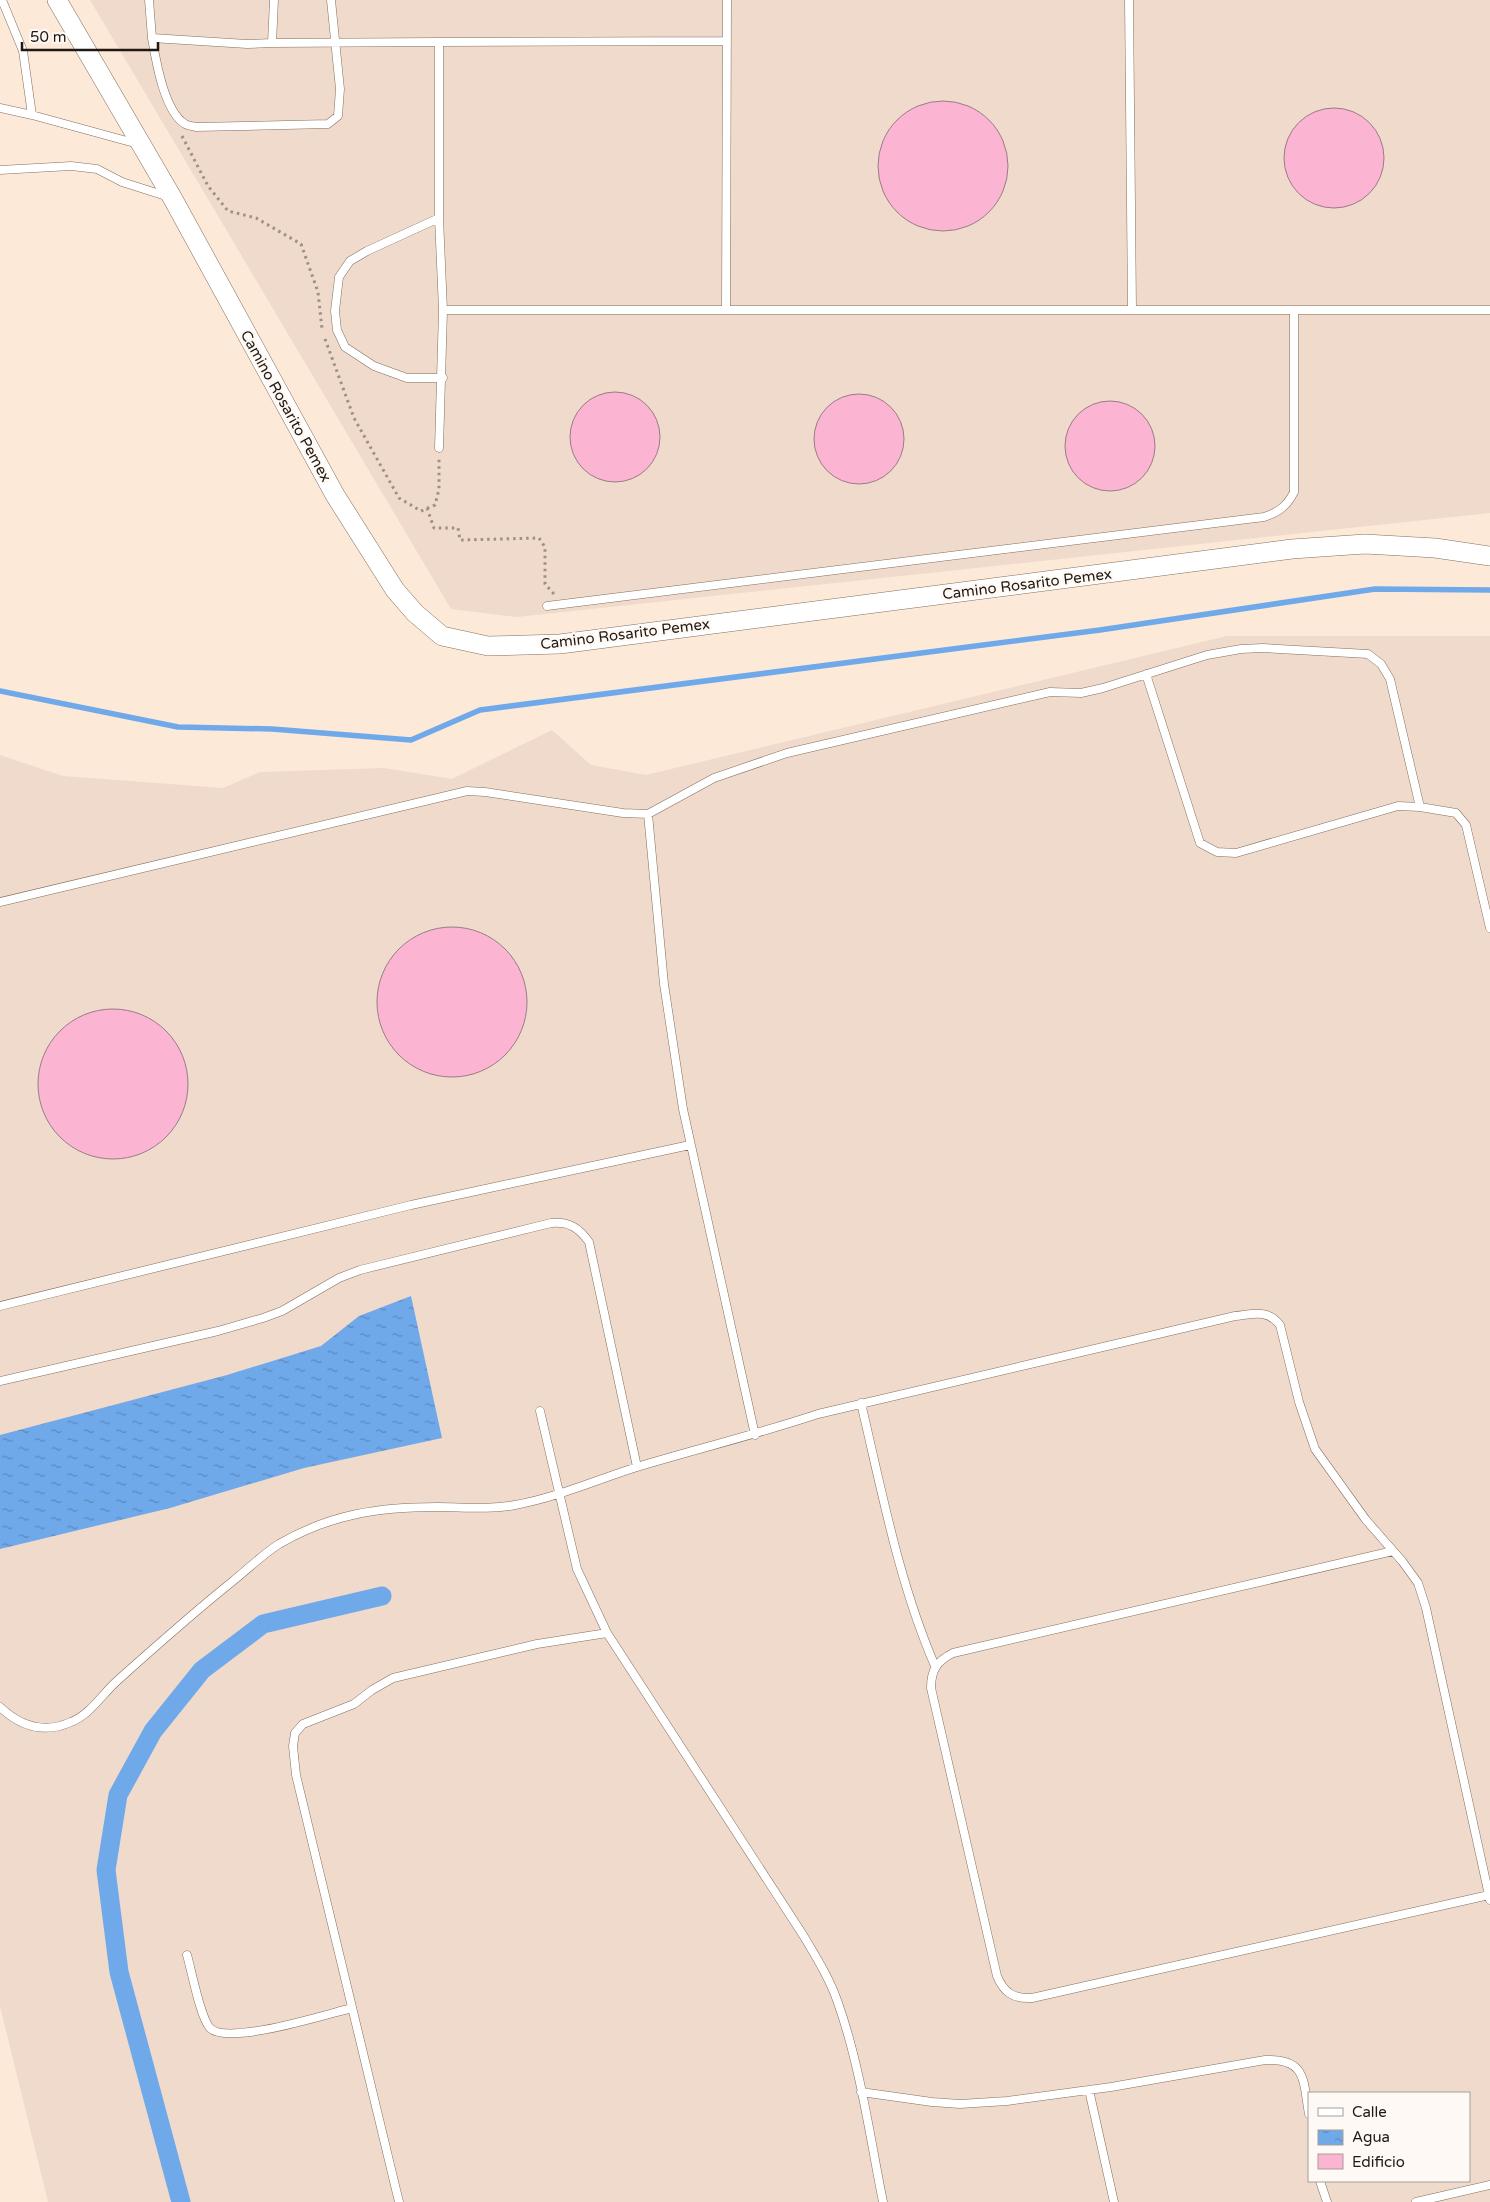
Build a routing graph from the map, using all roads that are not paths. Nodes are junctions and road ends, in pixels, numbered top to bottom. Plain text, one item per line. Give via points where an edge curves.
1 (2, 0) edge
2 (57, 0) edge
3 (149, 0) edge
4 (274, 0) edge
5 (331, 0) edge
6 (727, 0) edge
7 (1129, 0) edge
8 (152, 38) junction
9 (727, 41) junction
10 (439, 42) junction
11 (272, 43) junction
12 (334, 43) junction
13 (0, 108) edge
14 (32, 116) junction
15 (142, 145) junction
16 (0, 170) edge
17 (173, 199) junction
18 (439, 218) junction
19 (443, 310) junction
20 (726, 310) junction
21 (1132, 310) junction
22 (1294, 310) junction
23 (1490, 310) edge
24 (442, 378) junction
25 (439, 448) road end
26 (1490, 556) edge
27 (547, 606) dead end
28 (1146, 674) junction
29 (1420, 806) junction
30 (648, 814) junction
31 (0, 902) edge
32 (1490, 928) edge
33 (690, 1145) junction
34 (0, 1306) edge
35 (0, 1381) edge
36 (861, 1403) junction
37 (540, 1411) dead end
38 (755, 1435) junction
39 (637, 1467) junction
40 (558, 1495) junction
41 (1393, 1551) junction
42 (607, 1633) junction
43 (935, 1666) junction
44 (0, 1707) edge
45 (1489, 1897) edge
46 (187, 1955) dead end
47 (352, 2008) junction
48 (1088, 2090) junction
49 (861, 2092) junction
50 (1308, 2109) edge
51 (1320, 2182) edge
52 (1490, 2185) edge
53 (399, 2202) edge
54 (883, 2202) edge
55 (1114, 2202) edge
56 (1327, 2202) edge
57 (1416, 2202) edge

1 - 14 lane via 23,51
2 - 15 street, Camino Rosarito Pemex
3 - 8 lane
4 - 11 lane
5 - 12 lane
6 - 9 lane
7 - 21 lane
8 - 11 lane
8 - 12 lane via 160,81 176,116 185,124 196,127 328,124 338,116
9 - 10 lane
9 - 20 lane
10 - 12 lane
10 - 18 lane
11 - 12 lane
13 - 14 lane
14 - 15 lane
15 - 17 street, Camino Rosarito Pemex
16 - 17 lane via 71,166 97,169 122,182
17 - 26 street, Camino Rosarito Pemex via 335,495 395,590 442,636 488,646 560,644 1292,549 1365,544 1435,548
18 - 19 lane
18 - 24 lane via 350,261 339,277 335,311 337,330 345,347 374,366 407,378
19 - 20 lane
19 - 24 lane
20 - 21 lane
21 - 22 lane
22 - 23 lane
22 - 27 lane via 1294,492 1278,512 1264,517
24 - 25 lane
28 - 29 lane via 1241,649 1368,654 1381,664 1390,679
28 - 29 lane via 1200,843 1217,852 1236,853 1398,806
28 - 30 lane via 1081,693 1050,692 787,753 714,778
29 - 32 lane via 1456,814 1466,825
30 - 31 lane via 467,792
30 - 33 lane via 664,984
33 - 34 lane via 411,1204
33 - 38 lane
35 - 39 lane via 218,1331 282,1311 339,1278 360,1270 562,1222 576,1228 589,1242
36 - 38 lane
36 - 41 lane via 1235,1316 1264,1314 1273,1317 1280,1325 1299,1402 1315,1448 1366,1520
36 - 43 lane via 901,1570 920,1632
37 - 40 lane
38 - 39 lane
39 - 40 lane
40 - 42 lane via 577,1570
40 - 44 lane via 491,1508 388,1508 338,1518 277,1545 186,1619 114,1683 91,1709 72,1722 53,1728 34,1727 19,1723
41 - 43 lane via 953,1653
41 - 45 lane via 1418,1583 1426,1608
42 - 47 lane via 537,1644 393,1678 354,1704 303,1724 295,1734 296,1775
42 - 49 lane via 825,1973 838,2003
43 - 45 lane via 932,1688 994,1967 1001,1987 1010,1995 1032,1998
46 - 47 lane via 204,2018 218,2033 243,2034
47 - 53 lane
48 - 49 lane via 960,2104
48 - 50 lane via 1277,2059 1296,2066 1302,2077
48 - 55 lane
49 - 54 lane
51 - 56 lane
52 - 57 lane

